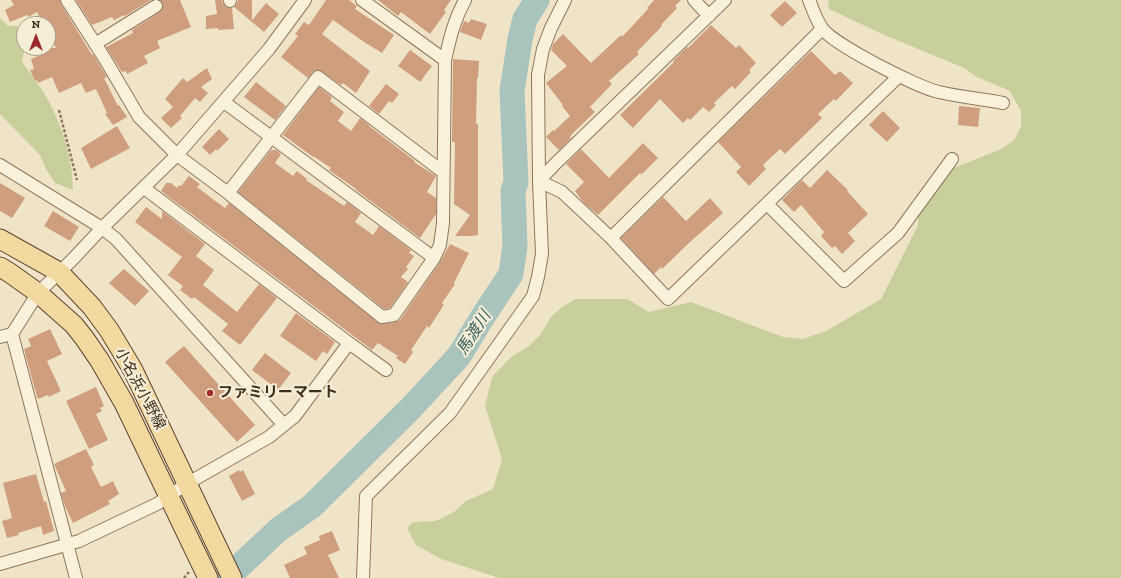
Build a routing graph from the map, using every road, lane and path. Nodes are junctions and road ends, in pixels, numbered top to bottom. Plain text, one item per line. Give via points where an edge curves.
1 (67, 0) edge
2 (305, 0) edge
3 (362, 0) edge
4 (465, 0) edge
5 (565, 0) edge
6 (694, 0) edge
7 (725, 0) edge
8 (809, 0) edge
9 (378, 4) edge
10 (156, 6) dead end
11 (709, 16) junction
12 (822, 29) junction
13 (95, 44) junction
14 (444, 60) junction
15 (899, 76) junction
16 (224, 102) junction
17 (1003, 102) dead end
18 (59, 110) dead end
19 (272, 136) junction
20 (177, 155) junction
21 (952, 159) dead end
22 (0, 165) edge
23 (443, 172) junction
24 (77, 180) dead end
25 (539, 182) junction
26 (144, 188) junction
27 (228, 193) junction
28 (767, 204) junction
29 (102, 228) junction
30 (611, 238) junction
31 (0, 239) edge
32 (434, 258) junction
33 (0, 268) edge
34 (59, 272) junction
35 (38, 293) junction
36 (6, 335) edge
37 (349, 343) junction
38 (386, 370) dead end
39 (284, 425) junction
40 (188, 483) junction
41 (169, 497) junction
42 (67, 544) junction
43 (0, 564) edge
44 (206, 573) edge
45 (76, 578) edge
46 (232, 578) edge
47 (363, 578) edge

1 - 13 street
2 - 16 street via 269,49
3 - 9 street
4 - 14 street via 456,16
5 - 25 street via 543,49 538,75
6 - 11 street
7 - 11 street
8 - 12 street
9 - 14 street
10 - 13 street
11 - 25 street
12 - 15 street via 838,42
12 - 30 street
13 - 20 street via 139,117
14 - 23 street
15 - 17 street via 938,92
15 - 28 street
16 - 19 street
16 - 20 street
18 - 24 path
19 - 23 street via 318,77
19 - 27 street
19 - 32 street
20 - 26 street
20 - 27 street
21 - 28 street via 898,233 844,281
22 - 29 street
23 - 32 street via 443,223 440,245
25 - 30 street via 562,192
25 - 47 street via 542,254 533,296 450,414 366,496
26 - 29 street
26 - 37 street
27 - 32 street via 382,317 394,316
28 - 30 street via 668,299
29 - 34 street
29 - 39 street via 116,239
31 - 34 main road, 小名浜小野線
33 - 35 main road, 小名浜小野線
34 - 35 street
34 - 40 main road, 小名浜小野線 via 92,306 109,330 133,370
35 - 36 street
35 - 41 main road, 小名浜小野線 via 74,325 100,361 124,403
36 - 42 street
37 - 38 street
37 - 39 street via 295,416
39 - 40 street via 269,437
40 - 41 street
40 - 46 main road, 小名浜小野線
41 - 42 street via 79,541
41 - 44 main road, 小名浜小野線
42 - 43 street
42 - 45 street

